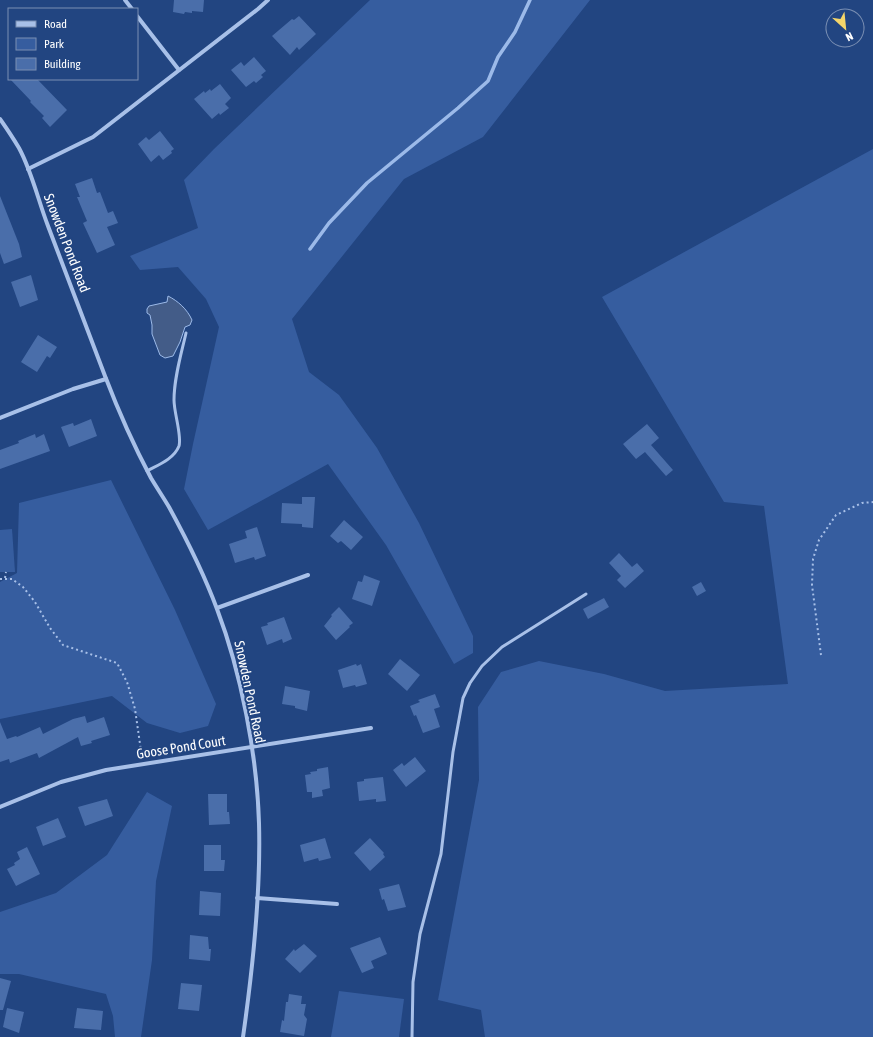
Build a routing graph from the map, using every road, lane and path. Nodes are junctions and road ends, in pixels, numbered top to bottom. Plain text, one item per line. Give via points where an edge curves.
1 (125, 0) edge
2 (268, 0) edge
3 (131, 8) edge
4 (138, 17) edge
5 (179, 70) junction
6 (0, 119) edge
7 (28, 169) junction
8 (186, 333) dead end
9 (106, 379) junction
10 (0, 418) edge
11 (147, 471) junction
12 (873, 502) edge
13 (6, 572) dead end
14 (308, 575) dead end
15 (5, 578) junction
16 (0, 579) edge
17 (586, 594) dead end
18 (217, 608) junction
19 (821, 655) dead end
20 (371, 728) dead end
21 (252, 747) junction
22 (143, 765) junction
23 (0, 807) edge
24 (257, 898) junction
25 (337, 904) dead end
26 (243, 1037) edge
27 (412, 1037) edge

1 - 3 street
2 - 5 street
4 - 5 street
5 - 7 street via 93,137
6 - 7 street, Snowden Pond Road
7 - 9 street, Snowden Pond Road
8 - 11 lane via 174,388 179,446 167,460
9 - 10 street via 73,389
9 - 11 street, Snowden Pond Road
11 - 18 street, Snowden Pond Road via 188,542
12 - 19 path via 862,503 836,515 818,540 813,559 812,585
13 - 15 path
14 - 18 street
15 - 16 path
15 - 22 path via 12,579 23,587 63,646 117,663 127,682 135,709
17 - 27 lane via 491,656 463,698 453,752 441,854 420,934 413,982
18 - 21 street, Snowden Pond Road via 232,654
20 - 21 street, Goose Pond Court
21 - 22 street, Goose Pond Court
21 - 24 street, Snowden Pond Road via 259,821
22 - 23 street, Goose Pond Court via 106,770 61,782
24 - 25 street
24 - 26 street, Snowden Pond Road

